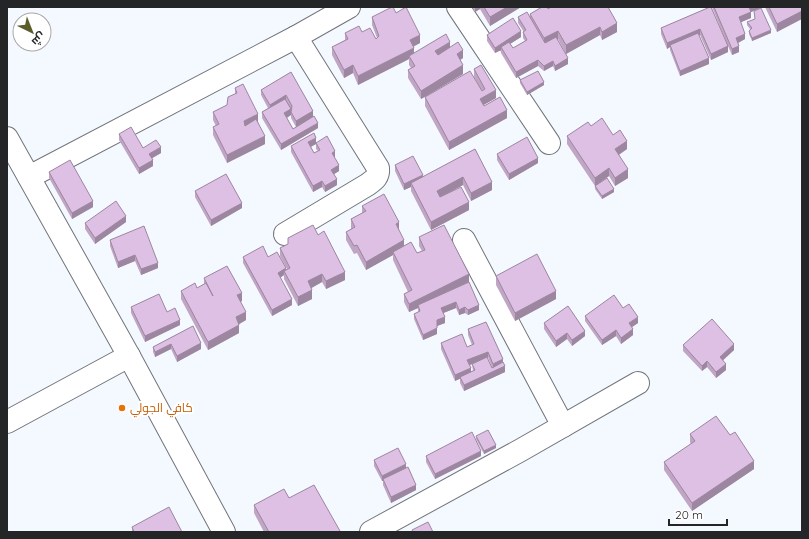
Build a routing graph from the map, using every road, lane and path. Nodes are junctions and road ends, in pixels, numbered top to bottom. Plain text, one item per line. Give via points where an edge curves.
1 (349, 7) edge
2 (458, 7) edge
3 (296, 37) junction
4 (7, 138) edge
5 (549, 143) dead end
6 (29, 177) junction
7 (284, 234) dead end
8 (464, 240) dead end
9 (129, 356) junction
10 (638, 383) dead end
11 (7, 422) edge
12 (563, 426) junction
13 (224, 532) edge
14 (370, 532) edge

1 - 3 street
2 - 5 street
3 - 6 street
3 - 7 street via 378,168 378,176 367,186
4 - 6 street
6 - 9 street
8 - 12 street
9 - 11 street
9 - 13 street
10 - 12 street
12 - 14 street

